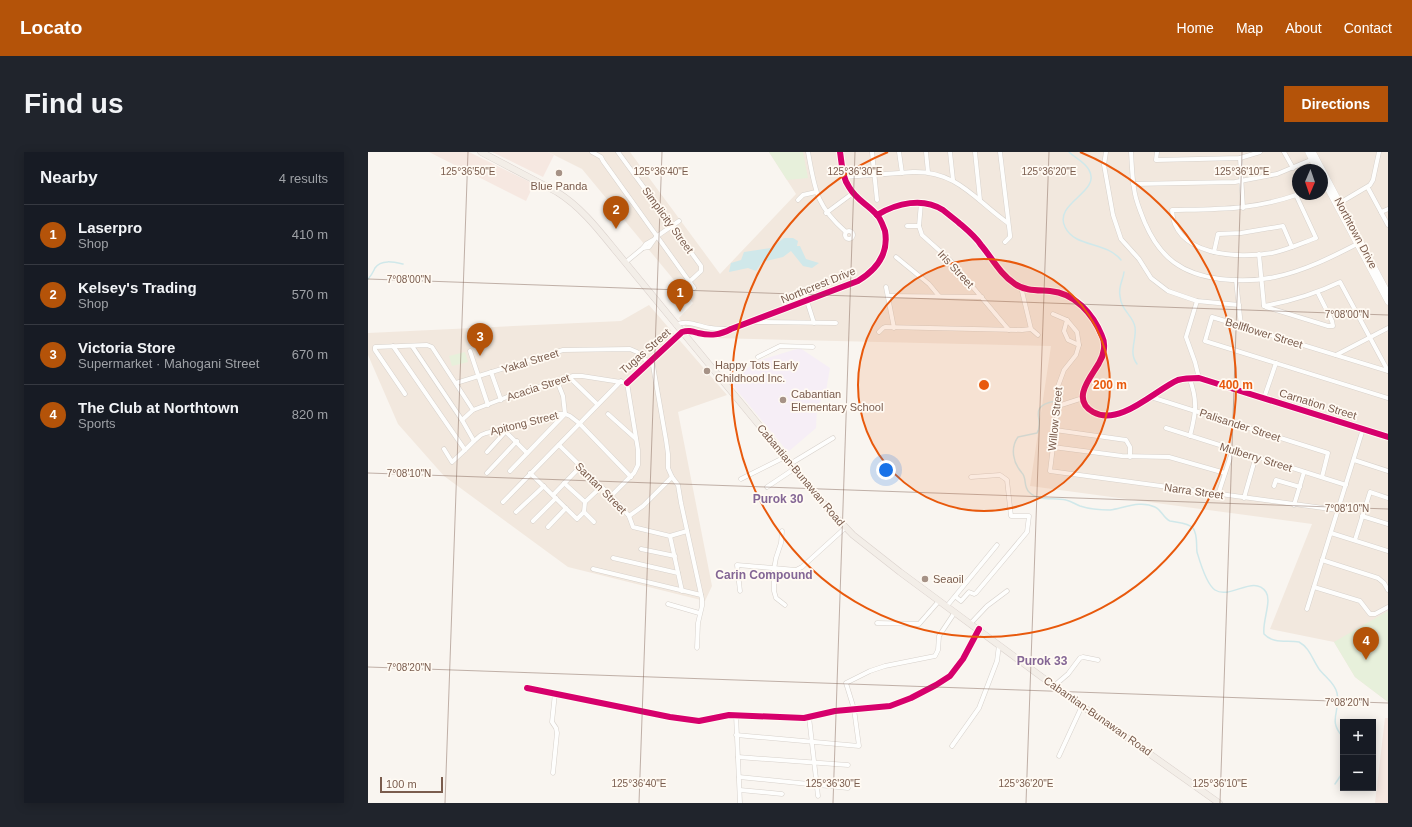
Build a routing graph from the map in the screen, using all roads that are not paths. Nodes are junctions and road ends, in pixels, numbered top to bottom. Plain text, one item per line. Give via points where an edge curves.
1 (481, 152) edge
2 (592, 152) edge
3 (618, 152) edge
4 (808, 152) edge
5 (840, 152) edge
6 (872, 152) edge
7 (899, 152) edge
8 (926, 152) edge
9 (950, 152) edge
10 (975, 152) edge
11 (1000, 152) edge
12 (1106, 152) edge
13 (1131, 152) edge
14 (1157, 152) edge
15 (1260, 152) edge
16 (1284, 152) edge
17 (1308, 152) edge
18 (1379, 152) edge
19 (1314, 156) edge
20 (1240, 158) junction
21 (1300, 164) edge
22 (1292, 166) edge
23 (1292, 168) edge
24 (928, 172) junction
25 (902, 173) junction
26 (875, 175) junction
27 (844, 177) junction
28 (953, 180) junction
29 (1241, 182) junction
30 (1133, 184) junction
31 (1328, 188) edge
32 (1368, 188) junction
33 (816, 192) junction
34 (853, 193) junction
35 (798, 200) dead end
36 (877, 200) dead end
37 (980, 200) junction
38 (921, 203) junction
39 (1338, 204) junction
40 (1243, 208) junction
41 (1388, 209) edge
42 (1381, 212) junction
43 (826, 213) junction
44 (877, 214) junction
45 (679, 221) dead end
46 (1008, 223) junction
47 (1388, 225) edge
48 (672, 226) junction
49 (907, 226) dead end
50 (919, 226) junction
51 (846, 232) dead end
52 (655, 239) junction
53 (1005, 242) dead end
54 (1359, 243) junction
55 (1292, 247) junction
56 (1214, 252) junction
57 (1259, 254) junction
58 (896, 257) dead end
59 (626, 262) junction
60 (1261, 279) junction
61 (1236, 280) junction
62 (690, 282) junction
63 (886, 287) dead end
64 (1021, 287) junction
65 (694, 288) dead end
66 (1318, 293) junction
67 (1388, 293) edge
68 (888, 296) junction
69 (939, 296) junction
70 (982, 297) junction
71 (807, 301) junction
72 (1197, 301) junction
73 (1388, 302) edge
74 (1239, 305) junction
75 (1264, 306) junction
76 (1053, 314) dead end
77 (1067, 320) junction
78 (751, 322) junction
79 (814, 323) junction
80 (836, 324) dead end
81 (676, 325) junction
82 (701, 326) junction
83 (1241, 326) junction
84 (894, 328) junction
85 (1031, 328) junction
86 (1388, 328) edge
87 (731, 329) junction
88 (1009, 330) junction
89 (682, 332) junction
90 (879, 332) dead end
91 (698, 333) junction
92 (1038, 335) dead end
93 (1370, 338) junction
94 (1079, 345) junction
95 (393, 346) junction
96 (412, 346) junction
97 (813, 347) dead end
98 (470, 351) dead end
99 (1336, 355) junction
100 (758, 357) dead end
101 (650, 362) junction
102 (1276, 362) junction
103 (1388, 371) edge
104 (492, 372) junction
105 (478, 376) junction
106 (570, 376) junction
107 (1189, 378) junction
108 (1199, 378) junction
109 (558, 381) junction
110 (620, 381) junction
111 (456, 383) junction
112 (627, 383) junction
113 (405, 394) dead end
114 (1151, 397) junction
115 (1083, 398) junction
116 (1264, 398) junction
117 (1388, 398) edge
118 (500, 400) junction
119 (597, 404) junction
120 (488, 405) junction
121 (1058, 406) junction
122 (473, 410) junction
123 (1196, 411) junction
124 (565, 414) junction
125 (608, 414) dead end
126 (462, 420) junction
127 (579, 423) junction
128 (1166, 428) dead end
129 (1364, 429) junction
130 (504, 430) junction
131 (1055, 430) junction
132 (1190, 436) junction
133 (1388, 436) edge
134 (833, 438) dead end
135 (474, 440) junction
136 (636, 440) junction
137 (517, 442) junction
138 (559, 445) junction
139 (1053, 447) junction
140 (444, 449) dead end
141 (1233, 449) junction
142 (465, 450) junction
143 (487, 452) dead end
144 (527, 453) junction
145 (1256, 456) junction
146 (785, 457) junction
147 (1130, 457) junction
148 (1354, 460) junction
149 (792, 466) junction
150 (580, 467) junction
151 (510, 471) dead end
152 (1050, 471) joint
153 (1388, 471) edge
154 (1304, 472) junction
155 (530, 473) junction
156 (1225, 473) junction
157 (486, 474) dead end
158 (631, 477) junction
159 (672, 477) junction
160 (971, 477) dead end
161 (1322, 477) junction
162 (741, 480) dead end
163 (564, 483) junction
164 (1346, 485) junction
165 (544, 486) junction
166 (1274, 486) dead end
167 (601, 487) junction
168 (767, 487) dead end
169 (1300, 487) junction
170 (1218, 495) junction
171 (611, 496) junction
172 (554, 497) junction
173 (1244, 498) junction
174 (1388, 498) edge
175 (503, 502) dead end
176 (585, 502) junction
177 (1294, 505) junction
178 (566, 508) junction
179 (1338, 510) junction
180 (516, 512) dead end
181 (584, 512) junction
182 (629, 516) junction
183 (1362, 516) junction
184 (533, 521) dead end
185 (594, 522) dead end
186 (1388, 524) edge
187 (548, 527) dead end
188 (844, 528) junction
189 (687, 531) junction
190 (782, 531) dead end
191 (1331, 533) junction
192 (670, 536) junction
193 (1355, 540) junction
194 (997, 546) dead end
195 (641, 550) dead end
196 (1388, 551) edge
197 (675, 556) junction
198 (614, 558) dead end
199 (1322, 560) junction
200 (774, 568) junction
201 (593, 570) dead end
202 (678, 573) junction
203 (1314, 587) junction
204 (1388, 590) edge
205 (682, 591) junction
206 (740, 591) dead end
207 (1007, 591) dead end
208 (701, 595) junction
209 (956, 597) junction
210 (939, 601) junction
211 (668, 604) dead end
212 (785, 605) dead end
213 (947, 606) junction
214 (1388, 607) edge
215 (1307, 609) dead end
216 (955, 612) junction
217 (700, 613) junction
218 (877, 623) dead end
219 (971, 623) junction
220 (979, 629) junction
221 (999, 644) junction
222 (697, 648) dead end
223 (1098, 660) dead end
224 (1054, 686) junction
225 (527, 688) dead end
226 (555, 693) junction
227 (1082, 706) junction
228 (854, 709) junction
229 (736, 715) junction
230 (809, 717) junction
231 (736, 735) junction
232 (811, 741) junction
233 (952, 746) dead end
234 (1059, 756) dead end
235 (738, 757) junction
236 (814, 762) junction
237 (848, 765) dead end
238 (553, 772) dead end
239 (739, 777) junction
240 (817, 786) junction
241 (848, 788) dead end
242 (740, 790) junction
243 (782, 794) dead end
244 (818, 796) dead end
245 (1214, 802) edge
246 (740, 803) edge

1 - 59 main road, Cabantian-Bunawan Road via 568,199
2 - 52 street via 603,161
3 - 48 street, Simplicity Street
4 - 33 street
5 - 27 street
6 - 26 street
7 - 25 street
8 - 24 street
9 - 28 street
10 - 37 street
11 - 46 street
12 - 72 street via 1104,165 1108,191 1121,239 1139,259 1151,278 1168,291
13 - 30 street
14 - 20 street via 1156,160
15 - 20 street
16 - 22 street
17 - 19 street, Northtown Drive
18 - 32 street via 1373,180
19 - 21 street
19 - 39 street, Northtown Drive
20 - 29 street
23 - 29 street
24 - 25 street
24 - 28 street
25 - 26 street
26 - 27 street
26 - 36 street
27 - 34 street
28 - 37 street
29 - 30 street
29 - 40 street
30 - 61 street via 1138,207 1149,233 1161,252 1179,266 1200,275
31 - 39 street, Northtown Drive
32 - 39 street
32 - 42 street
33 - 35 street via 803,195
33 - 43 street
34 - 43 street
34 - 44 street
37 - 46 street
38 - 44 street via 897,206
38 - 50 street
38 - 64 street via 936,206 964,227 981,244 1000,271
39 - 54 street, Northtown Drive
40 - 55 street via 1296,195 1316,238
40 - 56 street via 1172,210 1174,222 1186,240
41 - 42 street
42 - 47 street
43 - 51 street
44 - 71 street, Northcrest Drive via 886,241 878,266 858,281
45 - 48 street
46 - 53 street via 1010,237
48 - 52 street
48 - 62 street, Simplicity Street via 702,269
49 - 50 street
50 - 70 street, Iris Street via 922,235 950,260
52 - 59 street
52 - 62 street
54 - 60 street via 1305,268
54 - 67 street, Northtown Drive
54 - 73 street, Northtown Drive
55 - 56 street via 1284,226 1218,234
55 - 57 street
56 - 57 street
57 - 60 street
58 - 69 street
59 - 81 main road, Cabantian-Bunawan Road
60 - 61 street
60 - 75 street
61 - 74 street
62 - 65 street
63 - 68 street
64 - 85 street
64 - 115 street via 1060,293 1074,299 1086,310 1099,329 1103,338 1103,354 1085,386
66 - 75 street
66 - 75 street via 1333,326
66 - 93 street via 1340,282
68 - 69 street
68 - 84 street
69 - 70 street
70 - 88 street, Iris Street
71 - 78 street, Northcrest Drive
71 - 79 street
72 - 74 street
72 - 108 street via 1186,337
74 - 83 street
76 - 77 street
77 - 94 street via 1076,332
77 - 94 street via 1064,331 1068,340
78 - 79 street
78 - 87 street, Northcrest Drive
79 - 80 street
81 - 82 street, Northcrest Drive via 684,323
81 - 89 main road, Cabantian-Bunawan Road
82 - 87 street, Northcrest Drive
82 - 91 street
83 - 99 street, Bellflower Street
83 - 102 street, Bellflower Street via 1212,316 1205,341
84 - 88 street
84 - 90 street via 883,328
85 - 88 street
85 - 92 street
86 - 93 street
87 - 91 street, Northcrest Drive via 718,335
89 - 91 street, Northcrest Drive
89 - 101 street, Tugas Street
89 - 146 main road, Cabantian-Bunawan Road
93 - 99 street
93 - 103 street
94 - 121 street, Willow Street via 1076,355 1060,379
95 - 96 street
95 - 113 street via 376,346 374,349
95 - 142 street
96 - 111 street via 432,347
96 - 126 street
97 - 100 street via 780,346
98 - 105 street
99 - 103 street, Bellflower Street
101 - 104 street, Yakal Street via 630,349 563,350
101 - 112 street, Tugas Street
101 - 159 street via 667,448 668,468
102 - 116 street
102 - 117 street, Bellflower Street
104 - 105 street, Yakal Street
104 - 118 street
105 - 111 street, Yakal Street
105 - 120 street
106 - 109 street, Acacia Street
106 - 110 street, Acacia Street
106 - 119 street
107 - 108 street, Carnation Street
107 - 114 street, Carnation Street via 1178,381
107 - 123 street via 1195,395
108 - 116 street, Carnation Street
109 - 118 street, Acacia Street
109 - 124 street
110 - 112 street, Tugas Street
110 - 119 street, Tugas Street
111 - 122 street
112 - 136 street
114 - 115 street, Carnation Street via 1124,411 1105,415 1091,411
114 - 123 street, Palisander Street
115 - 121 street
116 - 129 street, Carnation Street
118 - 120 street, Acacia Street
119 - 127 street, Tugas Street
120 - 122 street, Acacia Street
121 - 131 street, Willow Street
122 - 126 street, Acacia Street
123 - 132 street
123 - 161 street, Palisander Street via 1328,453
124 - 127 street, Apitong Street
124 - 130 street, Apitong Street via 556,414
124 - 144 street
125 - 136 street
126 - 135 street
127 - 138 street, Tugas Street
127 - 158 street, Apitong Street
128 - 132 street, Mulberry Street
129 - 133 street, Carnation Street
129 - 148 street
130 - 135 street, Apitong Street via 481,435
130 - 137 street
130 - 143 street
131 - 139 street, Willow Street
131 - 147 street via 1126,440 1130,447
132 - 141 street, Mulberry Street
134 - 149 street
135 - 142 street, Apitong Street
136 - 158 street via 638,465
137 - 144 street
137 - 157 street
138 - 150 street, Santan Street
138 - 155 street, Tugas Street
139 - 147 street
139 - 152 street, Willow Street
140 - 142 street, Apitong Street via 452,462
141 - 145 street, Mulberry Street
141 - 156 street
144 - 151 street
145 - 154 street, Mulberry Street
145 - 173 street
146 - 149 main road, Cabantian-Bunawan Road
146 - 162 street
147 - 156 street via 1169,456
148 - 153 street
148 - 164 street
149 - 168 street
149 - 188 main road, Cabantian-Bunawan Road
150 - 163 street
150 - 167 street, Santan Street
152 - 170 street, Narra Street
154 - 161 street, Mulberry Street
154 - 169 street
155 - 165 street
155 - 175 street, Tugas Street
156 - 170 street
158 - 171 street
159 - 182 street
159 - 189 street via 678,485
160 - 209 street via 1000,475 1007,480 1011,516 1029,516 1027,532 976,593 969,592 961,601
161 - 164 street, Mulberry Street
163 - 172 street
163 - 176 street
164 - 179 street
165 - 172 street
165 - 180 street
166 - 169 street via 1276,480
167 - 171 street, Santan Street
167 - 176 street
169 - 177 street
170 - 173 street, Narra Street
171 - 182 street, Santan Street
172 - 178 street
172 - 184 street
173 - 177 street, Narra Street
174 - 183 street via 1370,492
176 - 181 street
177 - 179 street, Narra Street
178 - 181 street via 577,519
178 - 187 street
179 - 191 street
181 - 185 street
182 - 192 street, Santan Street via 633,527
183 - 186 street
183 - 193 street
188 - 200 street via 802,567 796,570
188 - 210 main road, Cabantian-Bunawan Road
189 - 192 street, Santan Street
189 - 208 street
190 - 200 street
191 - 193 street
191 - 199 street
192 - 197 street
193 - 196 street
194 - 209 street
195 - 197 street
197 - 202 street
198 - 202 street
199 - 203 street
199 - 204 street via 1378,578
200 - 206 street via 737,565
200 - 212 street via 774,595
201 - 205 street
202 - 205 street
203 - 214 street via 1360,601 1370,614
203 - 215 street
205 - 208 street
207 - 219 street via 987,606
208 - 217 street
209 - 213 street
210 - 213 main road, Cabantian-Bunawan Road
210 - 218 street via 919,624
211 - 217 street
213 - 216 main road, Cabantian-Bunawan Road
216 - 219 main road, Cabantian-Bunawan Road
216 - 228 street via 939,636 935,656 885,666 846,683
217 - 222 street
219 - 220 main road, Cabantian-Bunawan Road
220 - 221 main road, Cabantian-Bunawan Road
220 - 228 street via 964,659 943,681 900,703 878,708
221 - 224 main road, Cabantian-Bunawan Road
221 - 233 street via 997,661 979,708
223 - 224 street via 1080,658 1068,674
224 - 227 main road, Cabantian-Bunawan Road
225 - 226 street
226 - 229 street via 692,721
226 - 238 street via 552,724 557,733
227 - 234 street
227 - 245 main road, Cabantian-Bunawan Road
228 - 230 street
228 - 232 street via 859,746
229 - 230 street
229 - 231 street
230 - 232 street
231 - 232 street
231 - 235 street
232 - 236 street
235 - 236 street
235 - 239 street
236 - 237 street
236 - 240 street
239 - 240 street
239 - 242 street
240 - 241 street
240 - 244 street
242 - 243 street
242 - 246 street

